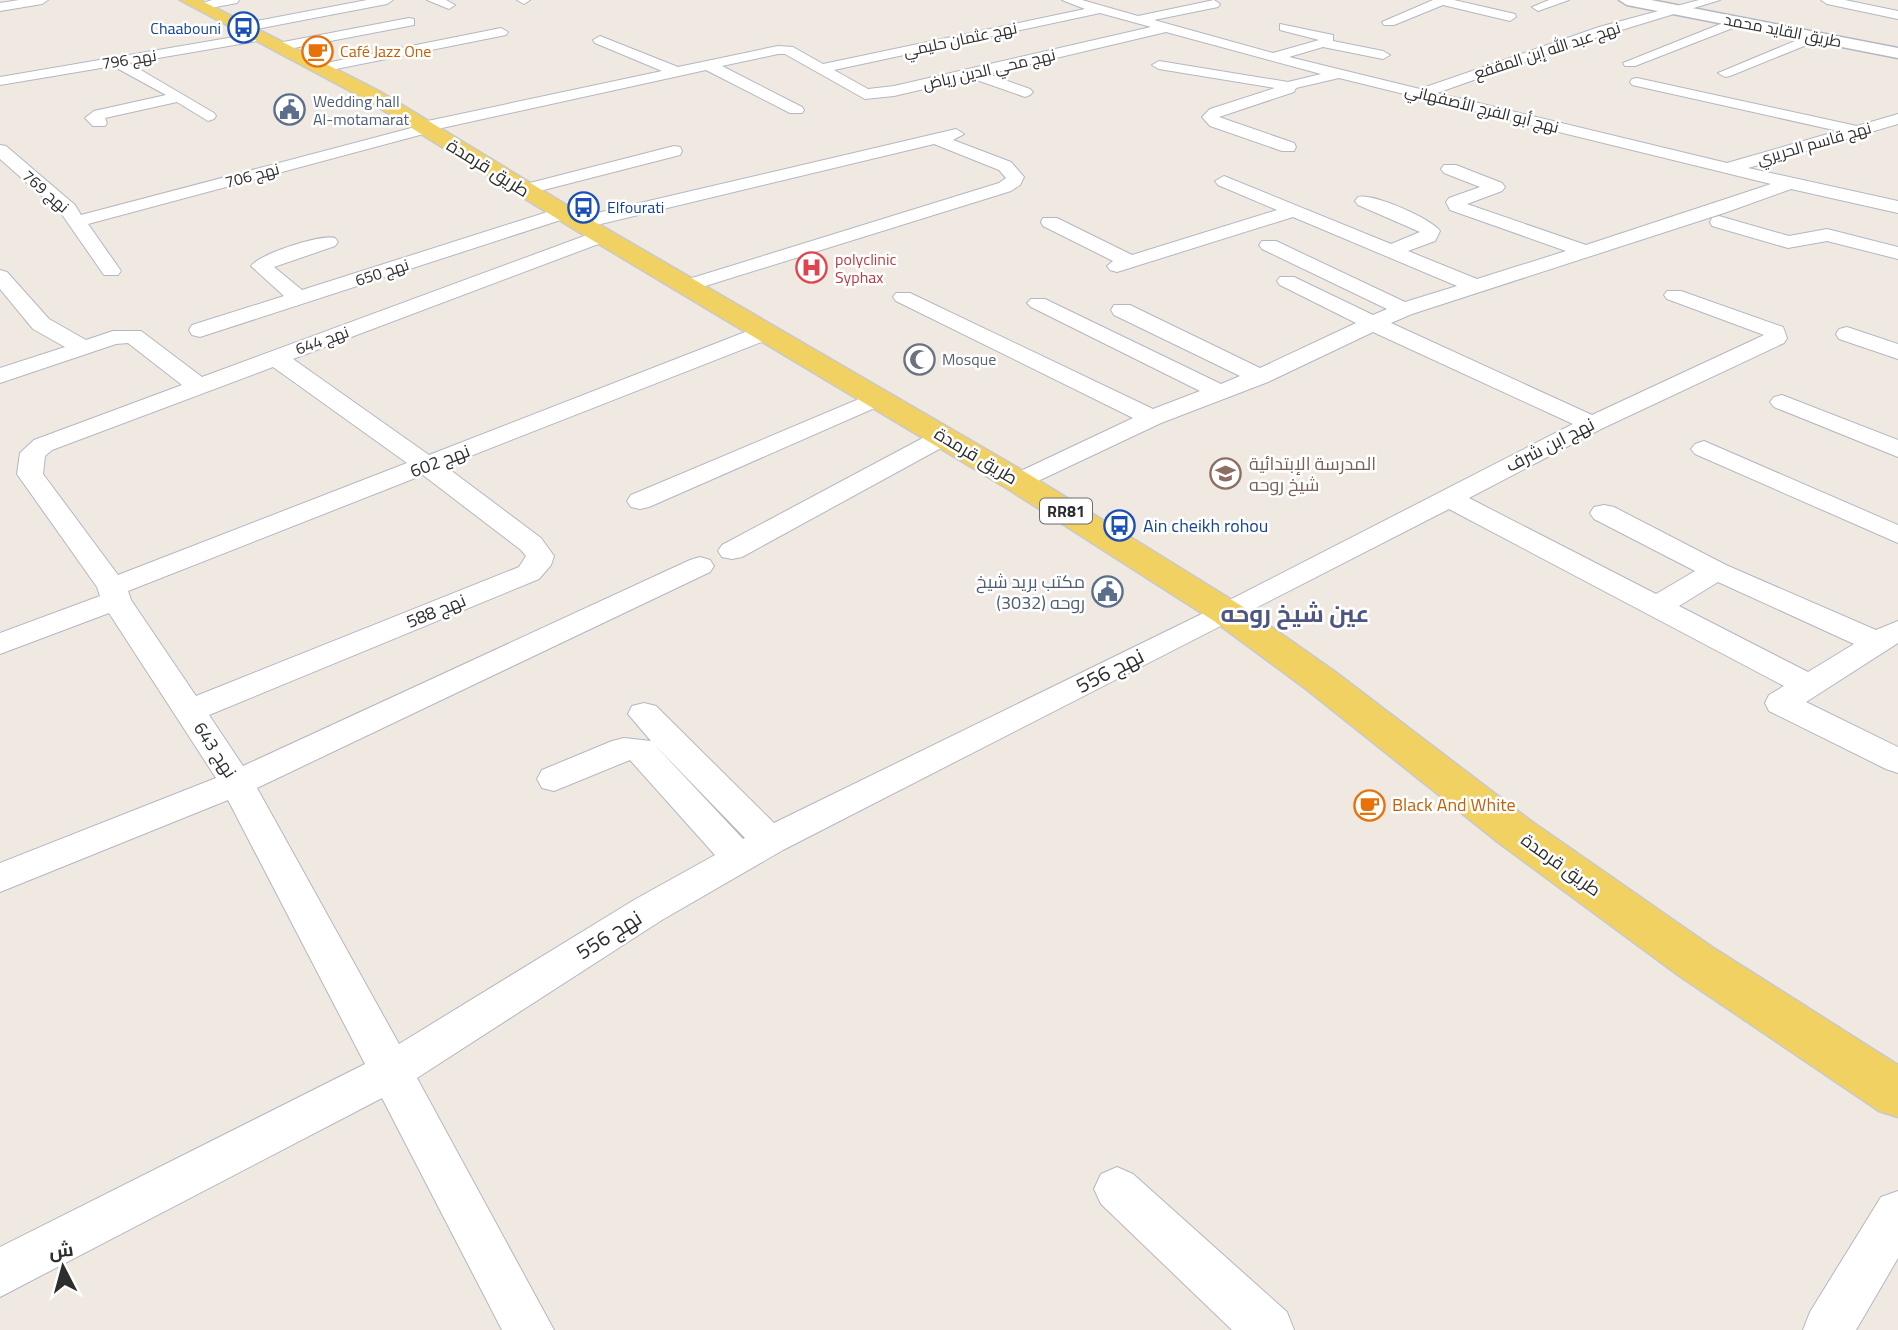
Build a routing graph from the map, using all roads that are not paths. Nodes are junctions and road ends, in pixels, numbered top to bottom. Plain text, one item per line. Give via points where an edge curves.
1 (42, 0) edge
2 (387, 0) edge
3 (433, 0) edge
4 (1068, 0) edge
5 (1443, 0) edge
6 (1563, 0) edge
7 (1627, 0) edge
8 (1714, 0) edge
9 (1827, 0) edge
10 (1214, 4) dead end
11 (449, 5) dead end
12 (0, 7) edge
13 (1538, 7) dead end
14 (1100, 9) junction
15 (1673, 9) junction
16 (1418, 10) junction
17 (1898, 15) edge
18 (1440, 16) dead end
19 (1510, 17) dead end
20 (228, 19) edge
21 (1136, 20) junction
22 (409, 22) dead end
23 (1389, 22) dead end
24 (1738, 22) junction
25 (1285, 27) dead end
26 (1162, 28) junction
27 (501, 32) dead end
28 (444, 33) dead end
29 (1814, 37) junction
30 (465, 40) junction
31 (600, 40) dead end
32 (1322, 43) junction
33 (936, 45) junction
34 (1898, 52) edge
35 (1383, 55) dead end
36 (1274, 58) junction
37 (115, 61) junction
38 (969, 61) junction
39 (1630, 63) dead end
40 (708, 65) junction
41 (1159, 65) dead end
42 (321, 68) junction
43 (821, 69) junction
44 (675, 71) junction
45 (1340, 73) junction
46 (1725, 73) dead end
47 (0, 80) edge
48 (1637, 82) dead end
49 (1297, 85) junction
50 (1025, 93) dead end
51 (1423, 93) junction
52 (180, 97) junction
53 (796, 110) dead end
54 (208, 117) dead end
55 (1898, 118) edge
56 (99, 123) dead end
57 (424, 128) junction
58 (1855, 130) junction
59 (964, 132) dead end
60 (936, 139) junction
61 (1288, 148) dead end
62 (674, 151) dead end
63 (5, 160) edge
64 (1729, 167) junction
65 (1450, 169) dead end
66 (1224, 181) dead end
67 (1790, 183) junction
68 (524, 190) junction
69 (1364, 201) dead end
70 (1898, 207) edge
71 (1296, 210) junction
72 (79, 221) junction
73 (1051, 222) dead end
74 (1719, 222) dead end
75 (582, 224) junction
76 (328, 242) dead end
77 (1269, 245) dead end
78 (1393, 250) junction
79 (1585, 251) junction
80 (1898, 253) edge
81 (111, 271) dead end
82 (0, 276) edge
83 (1287, 281) dead end
84 (1473, 285) junction
85 (686, 286) junction
86 (1674, 295) dead end
87 (903, 298) dead end
88 (300, 299) junction
89 (1038, 303) dead end
90 (1404, 309) junction
91 (1122, 310) dead end
92 (1372, 323) junction
93 (201, 330) dead end
94 (766, 332) junction
95 (1847, 334) dead end
96 (82, 348) junction
97 (1898, 352) edge
98 (276, 358) junction
99 (0, 376) edge
100 (1260, 377) junction
101 (200, 387) junction
102 (1220, 392) junction
103 (878, 398) junction
104 (1782, 402) dead end
105 (1152, 418) junction
106 (1592, 424) junction
107 (943, 437) junction
108 (43, 445) joint
109 (1704, 449) dead end
110 (1898, 449) edge
111 (428, 466) junction
112 (1019, 482) junction
113 (1447, 497) junction
114 (640, 500) dead end
115 (1604, 513) dead end
116 (1898, 535) edge
117 (732, 551) dead end
118 (700, 566) dead end
119 (1716, 571) junction
120 (114, 593) junction
121 (1658, 606) junction
122 (1227, 613) junction
123 (1888, 636) edge
124 (0, 644) edge
125 (1807, 685) junction
126 (190, 711) junction
127 (644, 714) dead end
128 (1898, 761) edge
129 (554, 779) dead end
130 (236, 783) junction
131 (754, 850) junction
132 (0, 878) edge
133 (392, 1071) junction
134 (1898, 1094) edge
135 (1117, 1189) dead end
136 (1898, 1213) edge
137 (0, 1273) edge
138 (529, 1330) edge
139 (1269, 1330) edge
140 (1828, 1330) edge

1 - 12 street
2 - 20 street
3 - 11 street
4 - 14 street, نهج أبو الفرج الأصفهاني
5 - 16 street
5 - 19 street
6 - 13 street
7 - 15 main road, طريق القايد محمد
8 - 15 street, نهج عبد الله إبن المقفع
9 - 17 street
10 - 21 street
14 - 21 street, نهج أبو الفرج الأصفهاني
14 - 33 street, نهج عثمان حليمي
15 - 24 main road, طريق القايد محمد
15 - 51 street, نهج عبد الله إبن المقفع
16 - 18 street
16 - 23 street
20 - 22 street
20 - 37 street, نهج 796
20 - 42 main road, طريق قرمدة / RR81
21 - 26 street, نهج أبو الفرج الأصفهاني
24 - 29 main road, طريق القايد محمد
24 - 39 street
25 - 32 street via 1328,38
26 - 36 street, نهج أبو الفرج الأصفهاني
26 - 38 street, نهج محي الدين رياض via 999,67
27 - 30 street
28 - 30 street
29 - 34 main road, طريق القايد محمد
29 - 46 street
30 - 42 street
31 - 44 street
32 - 35 street
32 - 36 street
33 - 38 street
33 - 43 street, نهج عثمان حليمي
36 - 45 street, نهج أبو الفرج الأصفهاني
37 - 47 street, نهج 796 via 86,60
37 - 52 street
38 - 43 street, نهج محي الدين رياض via 894,91 865,94
38 - 50 street
40 - 43 street, نهج محي الدين رياض via 783,50
40 - 44 street, نهج محي الدين رياض
40 - 53 street
41 - 49 street
42 - 57 main road, طريق قرمدة / RR81
44 - 57 street, نهج 706
45 - 49 street
45 - 51 street, نهج أبو الفرج الأصفهاني
48 - 58 street
49 - 61 street via 1210,117
51 - 64 street, نهج أبو الفرج الأصفهاني
52 - 54 street
52 - 56 street via 100,114 93,118
55 - 58 street, نهج قاسم الحريري
57 - 68 main road, طريق قرمدة / RR81
57 - 72 street, نهج 706
58 - 64 street, نهج قاسم الحريري
59 - 60 street
60 - 75 street
60 - 85 street via 1004,166 1014,181
62 - 68 street
63 - 72 street, نهج 769
64 - 67 street, نهج أبو الفرج الأصفهاني
65 - 79 street via 1496,187 1455,202 1457,206
66 - 71 street
67 - 70 street, نهج أبو الفرج الأصفهاني
67 - 79 street
68 - 75 main road, طريق قرمدة / RR81
69 - 78 street via 1430,231 1427,237
71 - 73 street via 1124,264
71 - 78 street
72 - 81 street, نهج 769
74 - 80 street via 1788,242 1827,235
75 - 85 main road, طريق قرمدة / RR81
75 - 88 street, نهج 650
75 - 98 street, نهج 644
76 - 88 street via 261,266
77 - 90 street
78 - 84 street
79 - 84 street
82 - 96 street via 41,324
83 - 92 street
84 - 90 street
85 - 94 main road, طريق قرمدة / RR81
86 - 106 street, نهج ابن شرف via 1775,332 1776,338
87 - 105 street
88 - 93 street, نهج 650
89 - 102 street
90 - 92 street
91 - 100 street
92 - 100 street
92 - 106 street
94 - 103 main road, طريق قرمدة / RR81
94 - 111 street, نهج 602
95 - 97 street
96 - 99 street
96 - 101 street via 120,336 138,337
98 - 101 street, نهج 644
98 - 111 street
100 - 102 street
101 - 108 street, نهج 644
102 - 105 street
103 - 107 main road, طريق قرمدة / RR81
103 - 114 street
104 - 110 street
105 - 112 street
106 - 113 street, نهج ابن شرف
107 - 112 main road, طريق قرمدة / RR81
107 - 117 street
108 - 120 street, نهج 643 via 33,453 30,474
109 - 116 street
111 - 120 street, نهج 602
111 - 126 street, نهج 588 via 531,544 540,556 537,565 529,573
112 - 122 main road, طريق قرمدة / RR81
113 - 121 street
113 - 122 street, نهج ابن شرف
115 - 119 street
118 - 130 street
119 - 121 street
119 - 123 street
120 - 124 street, نهج 602
120 - 126 street, نهج 643
121 - 125 street
122 - 131 street, نهج 556
122 - 134 main road, طريق قرمدة / RR81 via 1537,848 1695,961
123 - 125 street
125 - 128 street via 1781,703
126 - 130 street, نهج 643
127 - 131 street
129 - 131 street via 624,749 639,749
130 - 132 street
130 - 133 street, نهج 643
131 - 133 street, نهج 556 via 648,910
133 - 137 street, نهج 556
133 - 138 street, نهج 643
135 - 139 street
136 - 140 street

